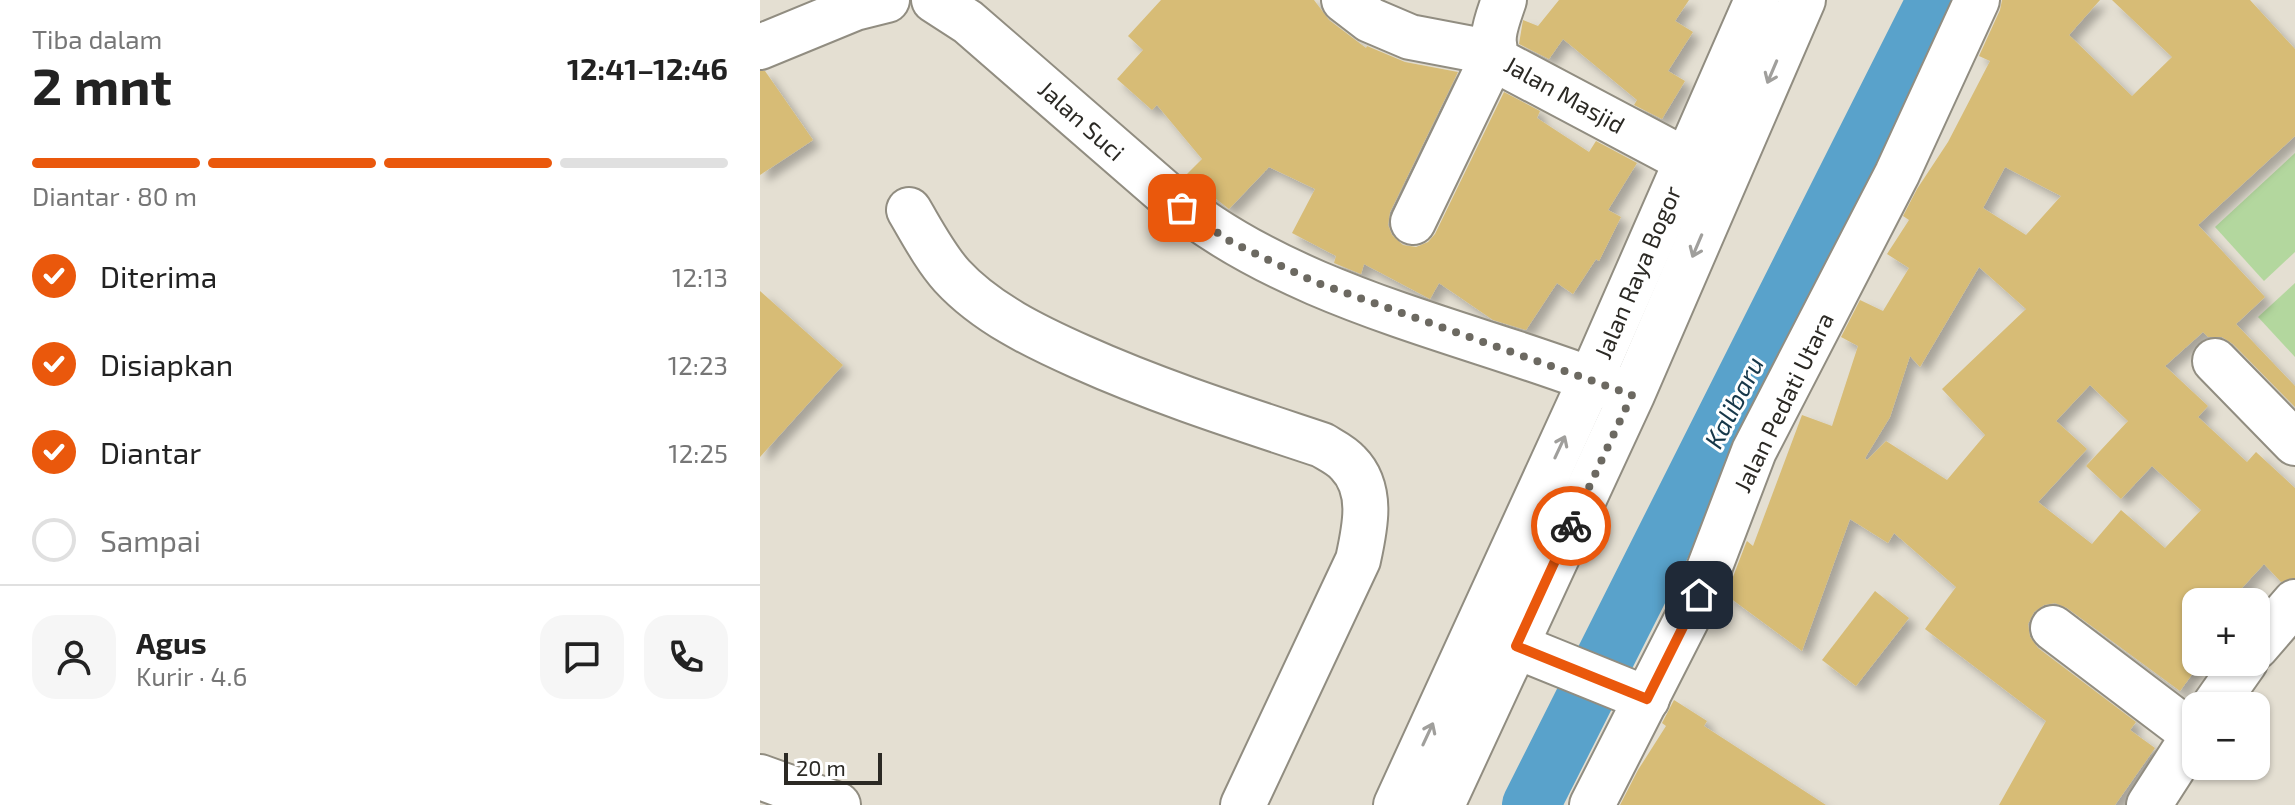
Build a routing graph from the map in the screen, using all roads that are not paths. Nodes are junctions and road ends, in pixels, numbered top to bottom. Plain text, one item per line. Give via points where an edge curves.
1 (887, 0) edge
2 (934, 0) edge
3 (1344, 0) edge
4 (1504, 0) edge
5 (1757, 0) edge
6 (1803, 0) edge
7 (1977, 0) edge
8 (760, 47) edge
9 (1497, 57) junction
10 (1685, 160) junction
11 (909, 210) dead end
12 (1413, 222) dead end
13 (2215, 361) dead end
14 (1591, 379) junction
15 (1632, 395) junction
16 (2295, 443) edge
17 (2295, 602) edge
18 (2053, 628) dead end
19 (2270, 631) edge
20 (1516, 646) junction
21 (1647, 699) junction
22 (2182, 712) edge
23 (2182, 754) edge
24 (760, 777) edge
25 (838, 805) edge
26 (1243, 805) edge
27 (1396, 805) edge
28 (1442, 805) edge
29 (1592, 805) edge
30 (2149, 805) edge

1 - 8 main road
2 - 14 main road, Jalan Suci via 999,47 1198,221 1272,263 1386,295
3 - 9 main road via 1370,20 1410,37
4 - 9 main road, Jalan Masjid via 1492,40
5 - 10 main road, Jalan Raya Bogor
6 -> 15 main road, Jalan Raya Bogor
7 - 21 main road, Jalan Pedati Utara via 1897,174 1754,451 1699,595
9 - 10 main road, Jalan Masjid
9 - 12 main road
10 - 14 main road, Jalan Raya Bogor
11 - 26 main road via 952,276 1010,321 1130,379 1322,445 1347,461 1359,477 1366,514 1358,560
13 - 16 main road
14 - 15 main road, Jalan Suci
27 -> 14 main road, Jalan Raya Bogor
15 - 20 main road, Jalan Raya Bogor
17 - 19 main road
18 - 22 main road
20 - 21 main road
20 - 28 main road, Jalan Raya Bogor
21 - 29 main road, Jalan Pedati Utara
23 - 30 main road
24 - 25 main road

